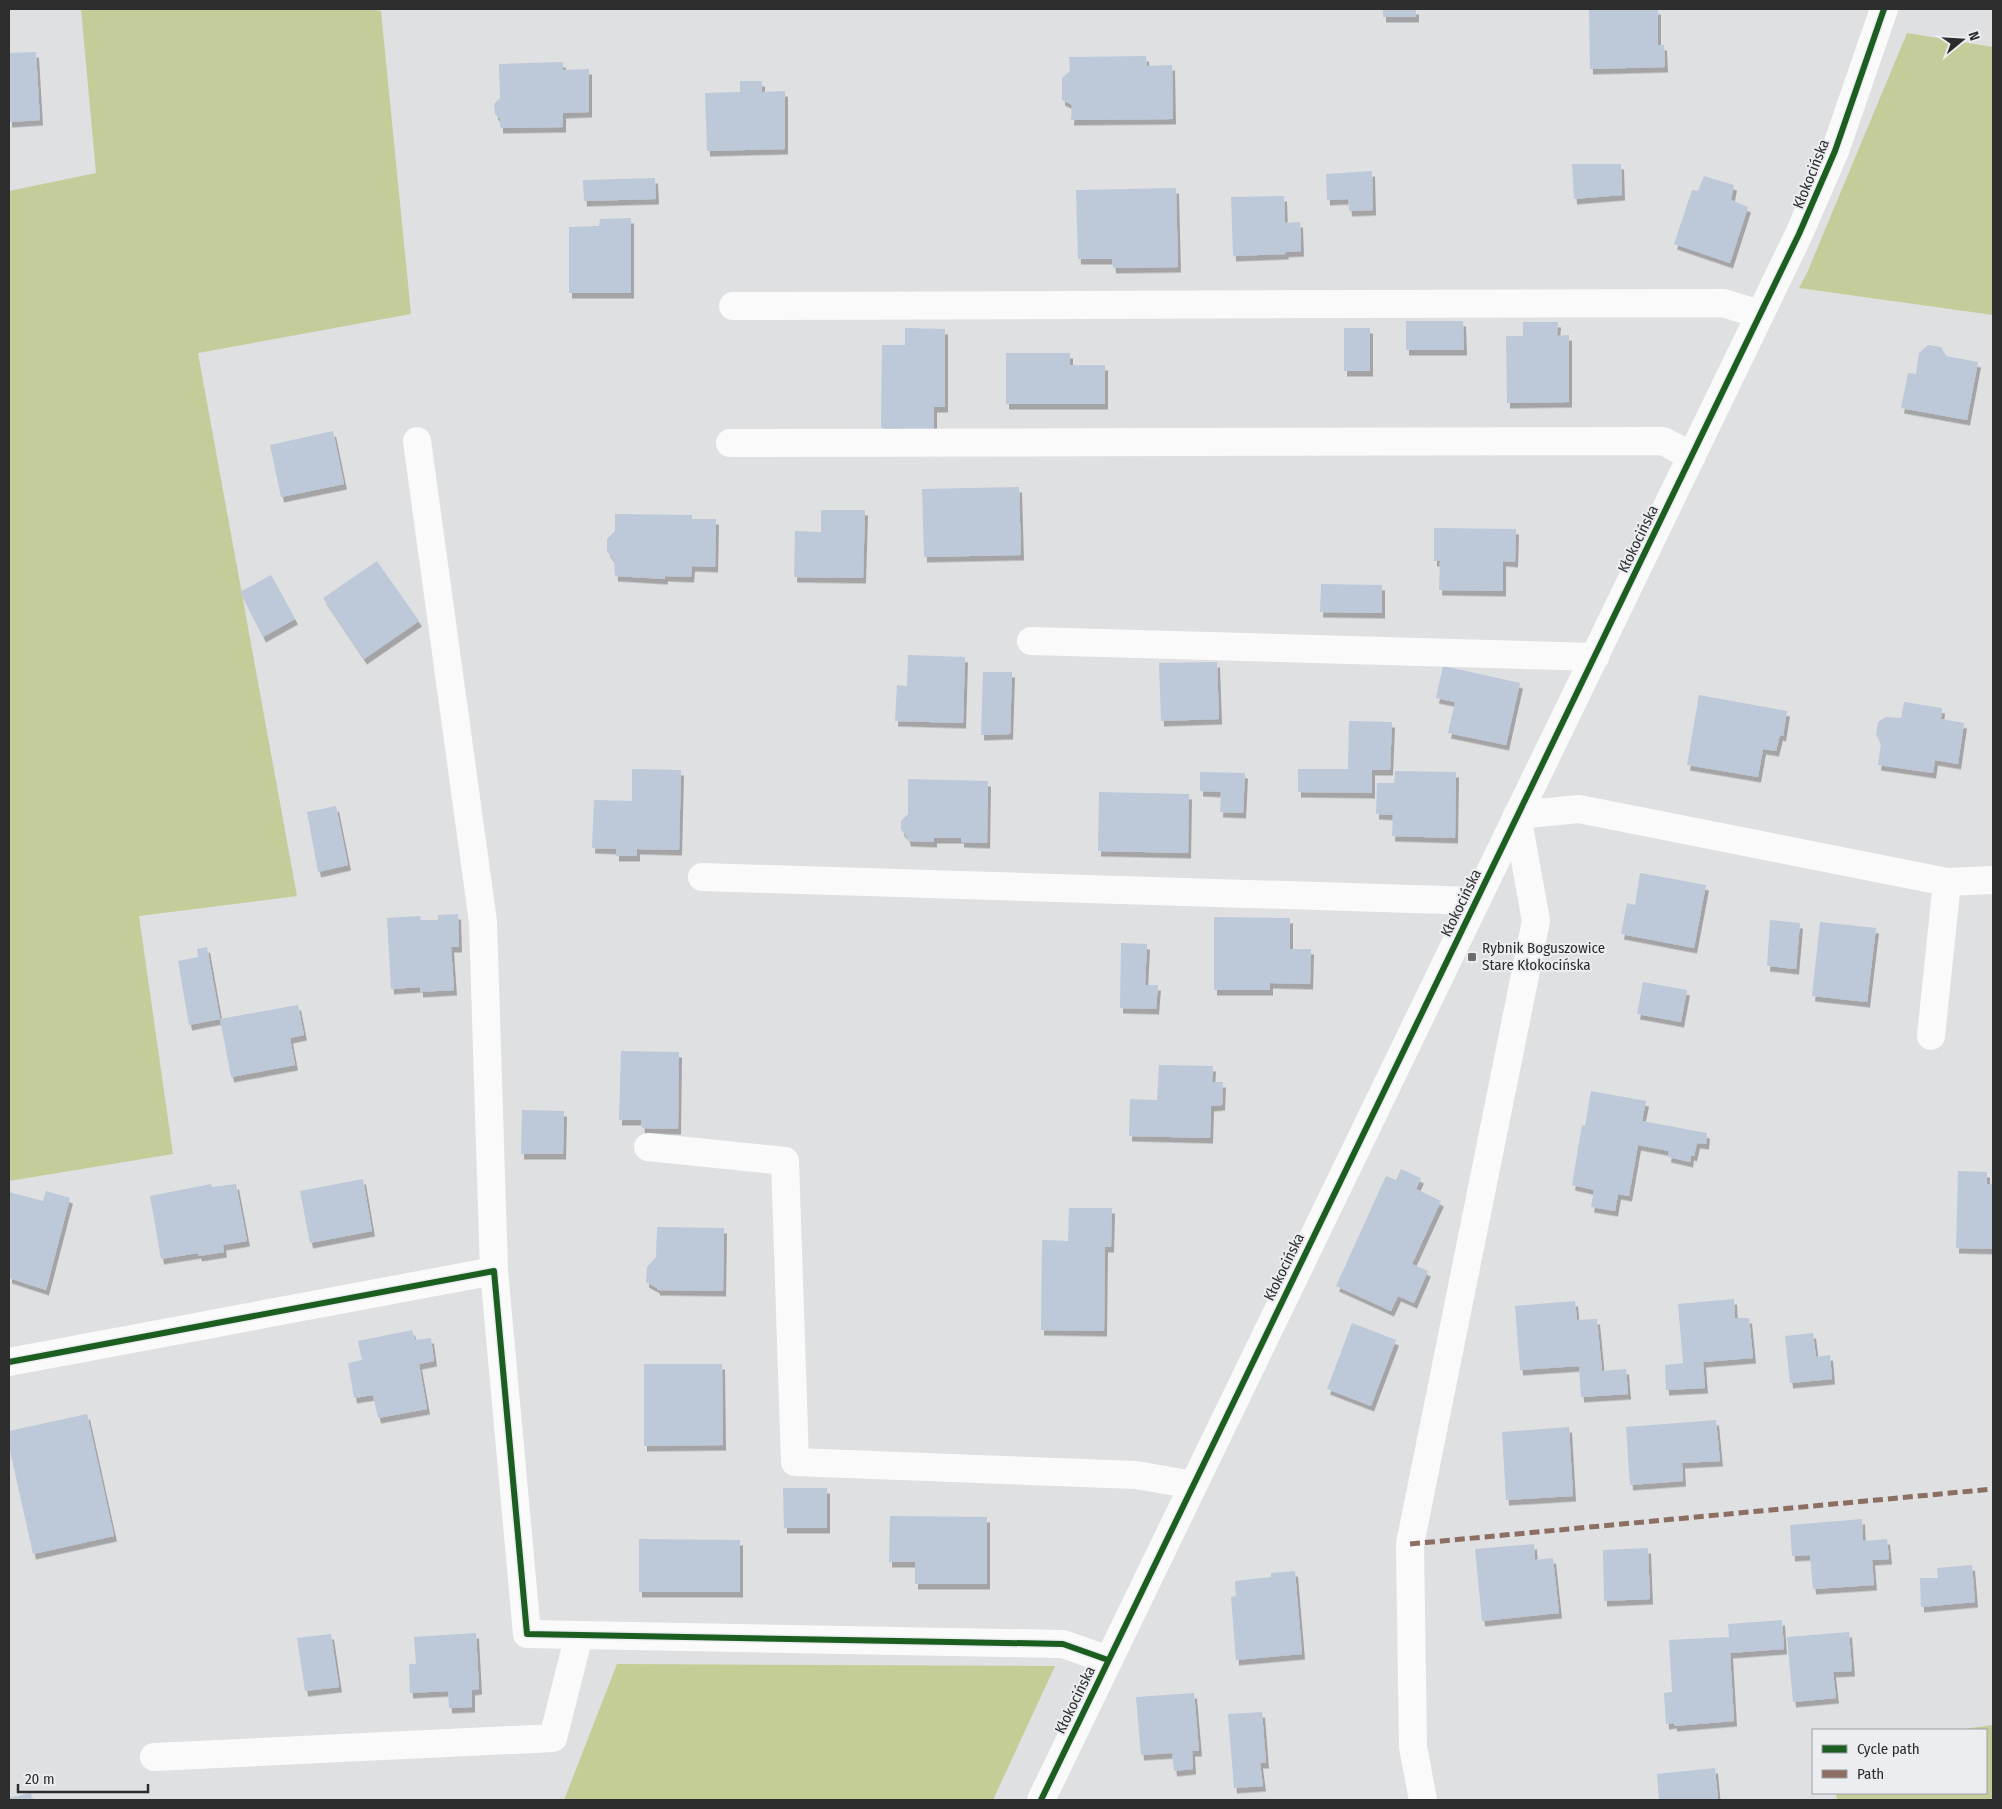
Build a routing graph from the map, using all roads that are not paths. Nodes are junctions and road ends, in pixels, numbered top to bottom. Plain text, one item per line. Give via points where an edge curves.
1 (1884, 9) edge
2 (733, 306) dead end
3 (1759, 314) junction
4 (417, 441) dead end
5 (730, 443) dead end
6 (1692, 456) junction
7 (1031, 641) dead end
8 (1595, 657) junction
9 (1517, 815) junction
10 (702, 877) dead end
11 (1993, 880) edge
12 (1947, 882) junction
13 (1476, 901) junction
14 (1931, 1036) dead end
15 (648, 1147) dead end
16 (494, 1271) junction
17 (9, 1362) edge
18 (1193, 1485) junction
19 (579, 1635) junction
20 (1108, 1660) junction
21 (154, 1757) dead end
22 (1041, 1800) edge
23 (1423, 1800) edge

1 - 3 street, Kłokocińska via 1835,150 1799,234
2 - 3 street via 1723,303
3 - 6 street, Kłokocińska
4 - 16 street via 483,922
5 - 6 street via 1663,441
6 - 8 street, Kłokocińska
7 - 8 street
8 - 9 street, Kłokocińska
9 - 12 street via 1579,808
9 - 13 street, Kłokocińska
9 - 23 street via 1536,921 1410,1544 1413,1747
10 - 13 street
11 - 12 street
12 - 14 street
13 - 18 street, Kłokocińska
15 - 18 street via 786,1160 795,1462 1136,1475
16 - 17 street
16 - 19 street via 527,1634
18 - 20 street, Kłokocińska
19 - 20 street via 1063,1644
19 - 21 street via 553,1738
20 - 22 street, Kłokocińska

